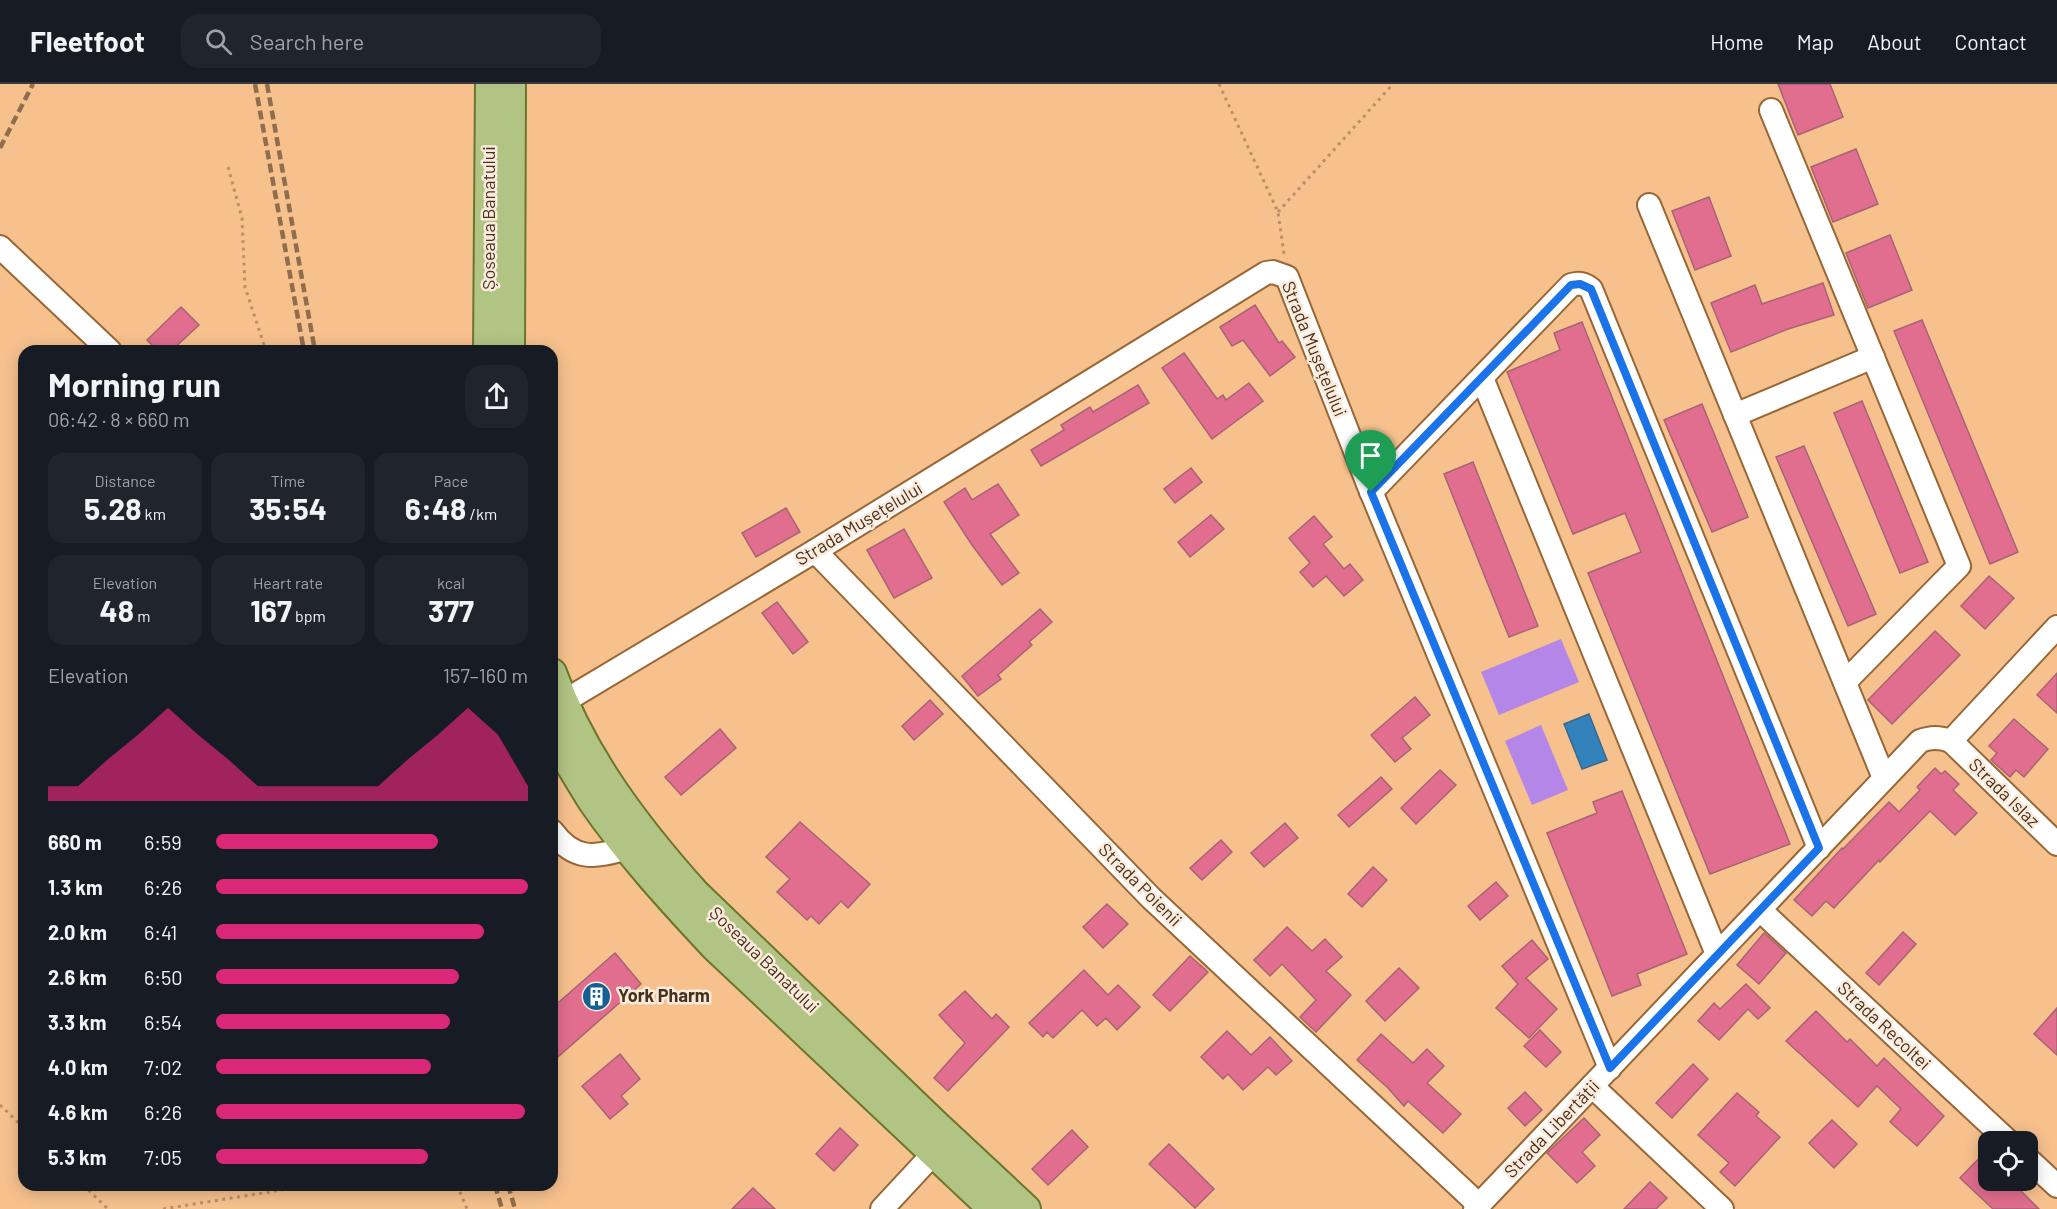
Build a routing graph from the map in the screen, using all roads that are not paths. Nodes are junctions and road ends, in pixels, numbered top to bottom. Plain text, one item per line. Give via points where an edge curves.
1 (490, 84) edge
2 (511, 84) edge
3 (1770, 110) dead end
4 (1649, 205) dead end
5 (0, 247) edge
6 (104, 345) edge
7 (488, 345) edge
8 (510, 345) edge
9 (1873, 357) junction
10 (1482, 378) junction
11 (1736, 415) junction
12 (1371, 492) junction
13 (815, 551) junction
14 (2057, 627) edge
15 (1845, 682) junction
16 (558, 692) edge
17 (558, 695) edge
18 (1951, 741) junction
19 (558, 745) edge
20 (558, 757) edge
21 (574, 772) junction
22 (1884, 778) junction
23 (558, 839) edge
24 (2057, 844) edge
25 (627, 848) junction
26 (1819, 848) junction
27 (1760, 910) junction
28 (1717, 954) junction
29 (1610, 1068) junction
30 (1592, 1086) junction
31 (1997, 1131) edge
32 (934, 1153) junction
33 (2038, 1168) edge
34 (2057, 1186) edge
35 (1477, 1207) edge
36 (882, 1209) edge
37 (993, 1209) edge
38 (1026, 1209) edge
39 (1722, 1209) edge

1 - 7 main road, Șoseaua Banatului
2 - 8 main road, Șoseaua Banatului
3 - 9 street
4 - 11 street
5 - 6 street
9 - 11 street
9 - 15 street via 1959,566
10 - 12 street
10 - 26 street via 1571,285 1591,289
10 - 28 street
11 - 15 street
12 - 13 street, Strada Mușețelului via 1287,277 1266,273
12 - 29 street, Strada Mușețelului
13 - 16 street, Strada Mușețelului
13 - 35 street, Strada Poienii via 1151,898
14 - 18 street
15 - 22 street
17 - 38 main road, Șoseaua Banatului via 615,794 695,893
18 - 22 street, Strada Libertății via 1920,741
18 - 24 street, Strada Islaz
19 - 21 main road, Șoseaua Banatului
20 - 21 street
21 - 25 main road, Șoseaua Banatului
22 - 26 street, Strada Libertății
23 - 25 street via 577,853 587,855
25 - 32 main road, Șoseaua Banatului via 714,946
26 - 27 street, Strada Libertății
27 - 28 street, Strada Libertății
27 - 31 street, Strada Recoltei
28 - 29 street, Strada Libertății
29 - 30 street, Strada Libertății
30 - 35 street, Strada Libertății
30 - 39 street
32 - 36 street
32 - 37 main road, Șoseaua Banatului
33 - 34 street

